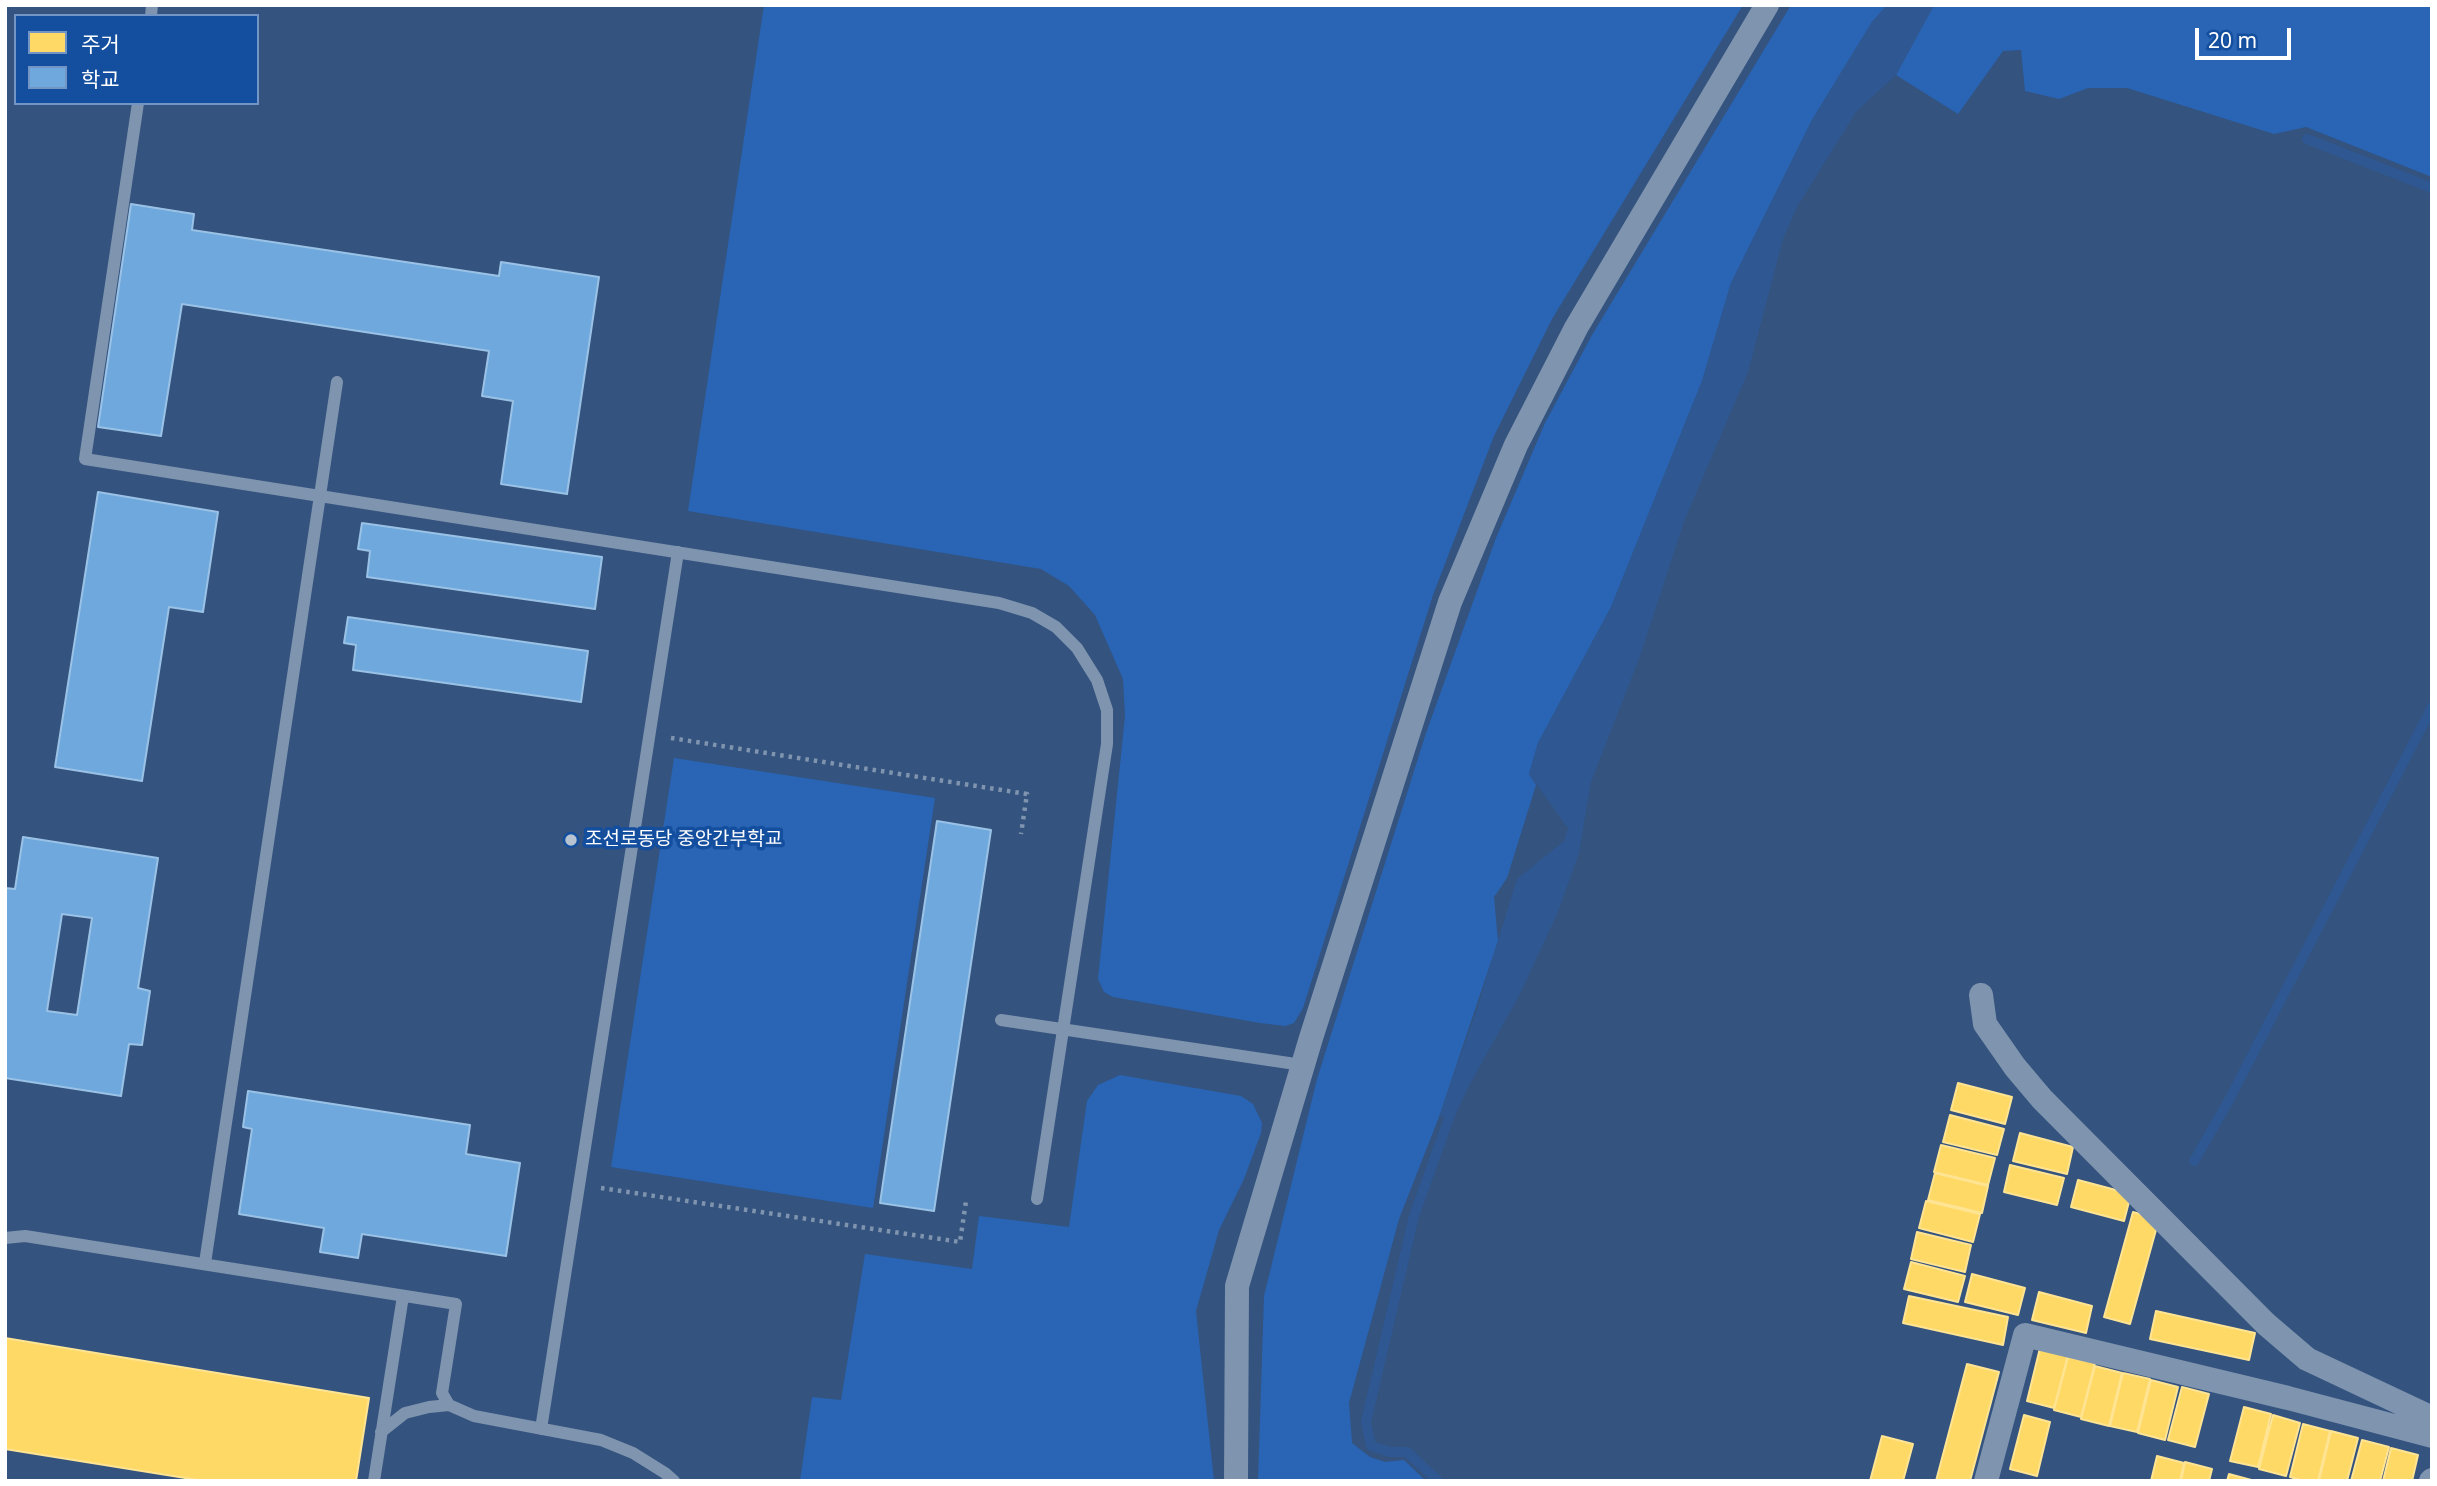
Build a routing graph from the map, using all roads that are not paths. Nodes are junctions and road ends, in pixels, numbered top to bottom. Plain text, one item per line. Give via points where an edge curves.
1 (1767, 5) edge
2 (138, 105) edge
3 (337, 382) dead end
4 (320, 496) junction
5 (678, 552) junction
6 (1981, 995) dead end
7 (1001, 1020) dead end
8 (1063, 1030) junction
9 (1302, 1065) junction
10 (1037, 1199) dead end
11 (5, 1238) edge
12 (205, 1264) junction
13 (403, 1296) junction
14 (449, 1405) junction
15 (2432, 1418) edge
16 (541, 1429) junction
17 (382, 1432) junction
18 (2432, 1436) edge
19 (374, 1481) edge
20 (674, 1481) edge
21 (1236, 1481) edge
22 (1986, 1481) edge

1 - 9 street via 1576,328 1516,445 1450,602
2 - 4 lane via 85,458
3 - 4 lane
4 - 5 lane
4 - 12 lane
5 - 8 lane via 999,603 1032,613 1056,627 1077,648 1097,680 1107,710 1107,744
5 - 16 lane
6 - 15 street via 1985,1024 2042,1099 2266,1324 2307,1359
7 - 8 lane
8 - 9 lane
8 - 10 lane
9 - 21 street via 1237,1286
11 - 12 lane via 26,1236
12 - 13 lane
13 - 14 lane via 456,1304 442,1393
13 - 17 lane
14 - 16 lane via 474,1416
14 - 17 lane via 405,1413
16 - 20 lane via 601,1440 633,1453
17 - 19 lane
18 - 22 street via 2025,1335

